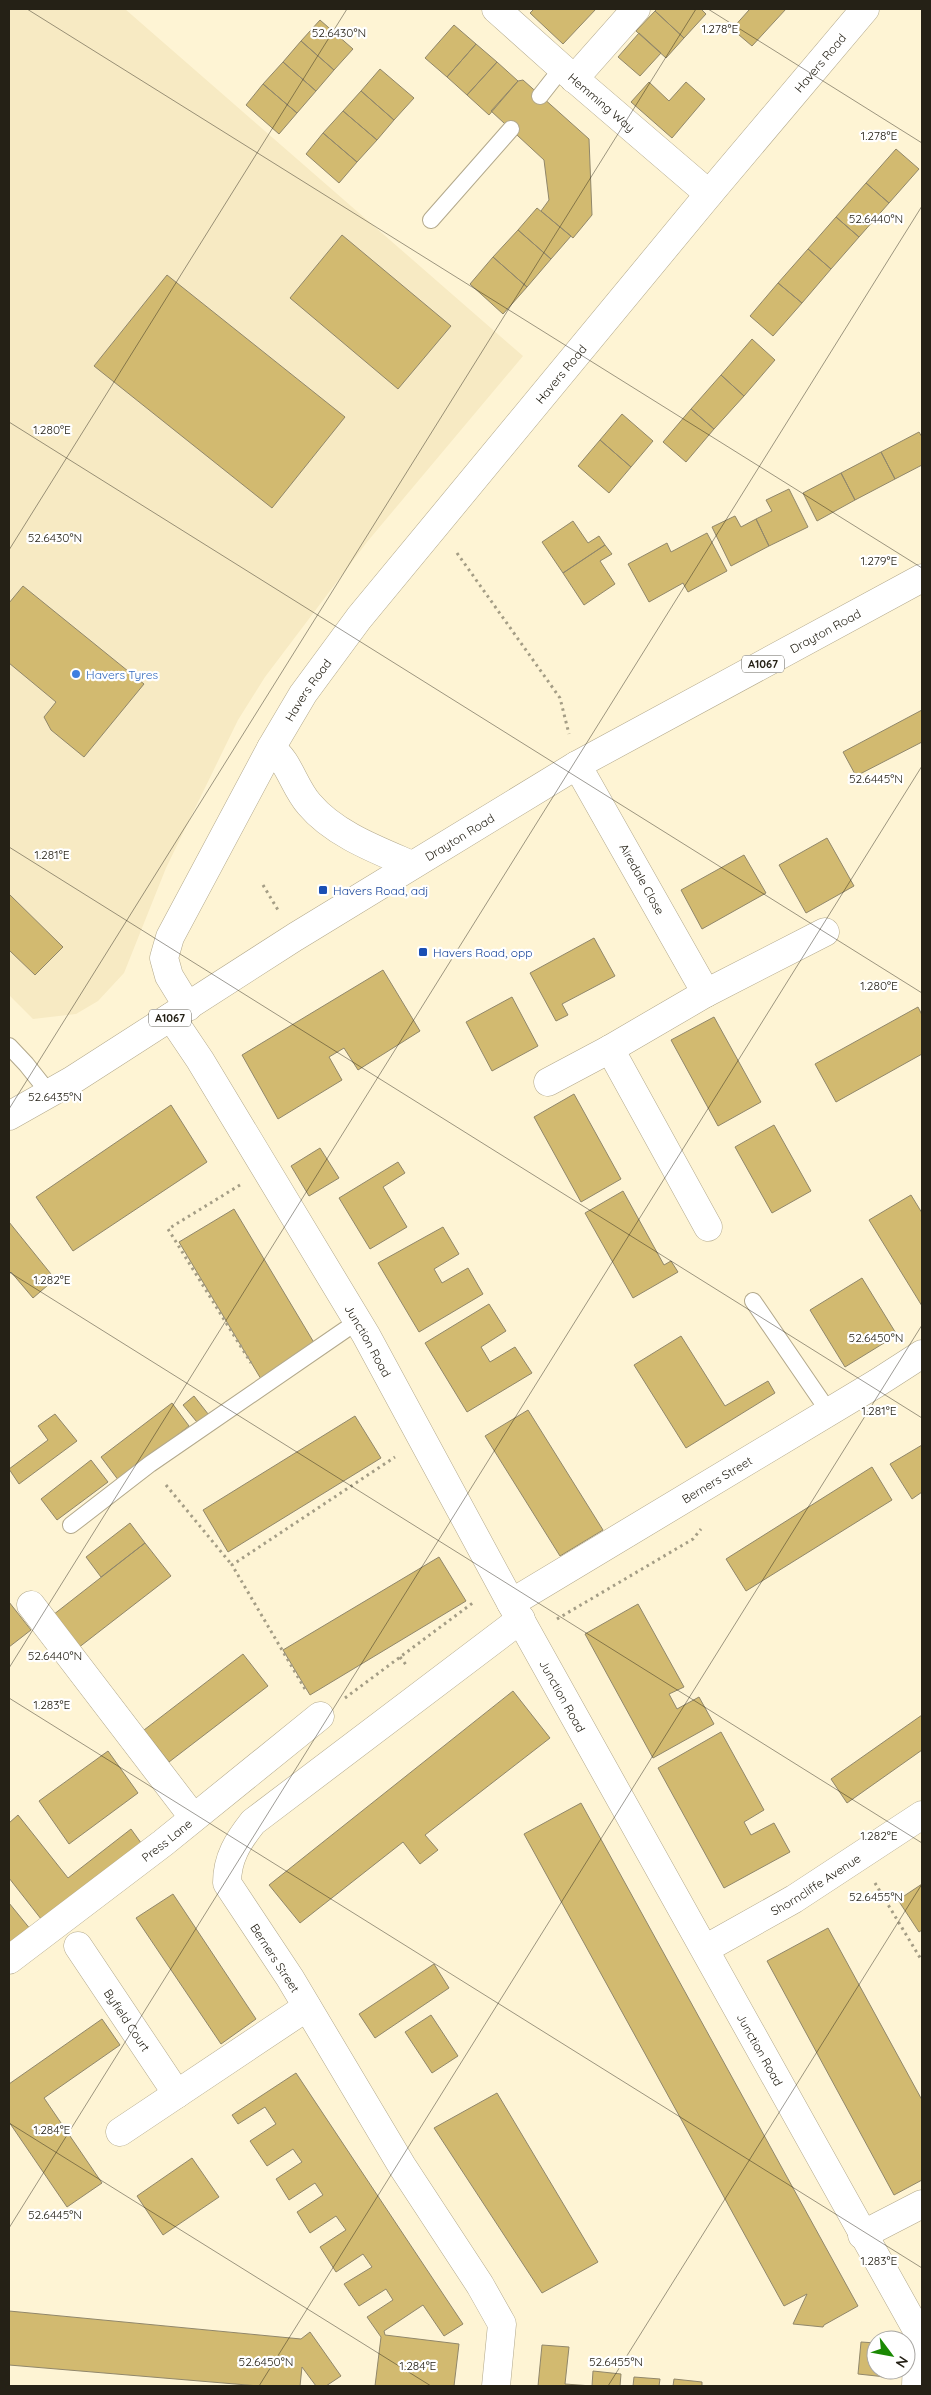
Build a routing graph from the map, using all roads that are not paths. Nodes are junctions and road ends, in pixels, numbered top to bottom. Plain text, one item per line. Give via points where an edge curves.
1 (496, 9) edge
2 (636, 9) edge
3 (864, 9) edge
4 (568, 74) junction
5 (540, 96) dead end
6 (511, 129) dead end
7 (709, 194) junction
8 (431, 220) dead end
9 (922, 578) edge
10 (271, 748) junction
11 (577, 765) junction
12 (412, 865) junction
13 (825, 932) dead end
14 (706, 993) junction
15 (180, 1012) junction
16 (9, 1046) edge
17 (610, 1049) junction
18 (548, 1082) dead end
19 (49, 1093) junction
20 (9, 1116) edge
21 (708, 1227) dead end
22 (753, 1301) dead end
23 (358, 1321) junction
24 (922, 1354) edge
25 (828, 1412) junction
26 (71, 1525) dead end
27 (511, 1602) junction
28 (31, 1605) dead end
29 (320, 1716) road end
30 (922, 1815) edge
31 (193, 1817) junction
32 (78, 1946) dead end
33 (705, 1949) junction
34 (9, 1960) edge
35 (307, 2007) junction
36 (177, 2094) junction
37 (120, 2132) dead end
38 (922, 2204) edge
39 (862, 2235) junction
40 (496, 2386) edge
41 (916, 2386) edge

1 - 4 street, Hemming Way
2 - 4 street
3 - 7 street, Havers Road
4 - 5 lane
4 - 7 street, Hemming Way
6 - 8 lane
7 - 10 street, Havers Road via 359,618 303,694
9 - 11 street, Drayton Road / A1067
10 - 12 street via 282,755 309,805 342,831
10 - 15 street, Havers Road via 170,937 164,958
11 - 12 street, Drayton Road / A1067
11 - 14 street, Airedale Close
12 - 15 street, Drayton Road / A1067
13 - 14 street
14 - 17 street
15 - 19 street, Drayton Road / A1067
15 - 23 street, Junction Road via 200,1060
16 - 19 lane
17 - 18 street
17 - 21 street
19 - 20 street, Drayton Road / A1067
22 - 25 lane
23 - 26 lane via 150,1464
23 - 27 street, Junction Road
24 - 25 street, Berners Street
25 - 27 street, Berners Street
27 - 33 street, Junction Road
27 - 35 street, Berners Street via 253,1822 240,1838 227,1867 227,1883
28 - 31 street
29 - 31 street, Press Lane
30 - 33 street, Shorncliffe Avenue via 794,1899
31 - 34 street, Press Lane
32 - 36 street, Byfield Court
33 - 39 street, Junction Road
35 - 36 street
35 - 40 street, Berners Street via 502,2324
36 - 37 street
38 - 39 street
39 - 41 street, Junction Road via 918,2332

